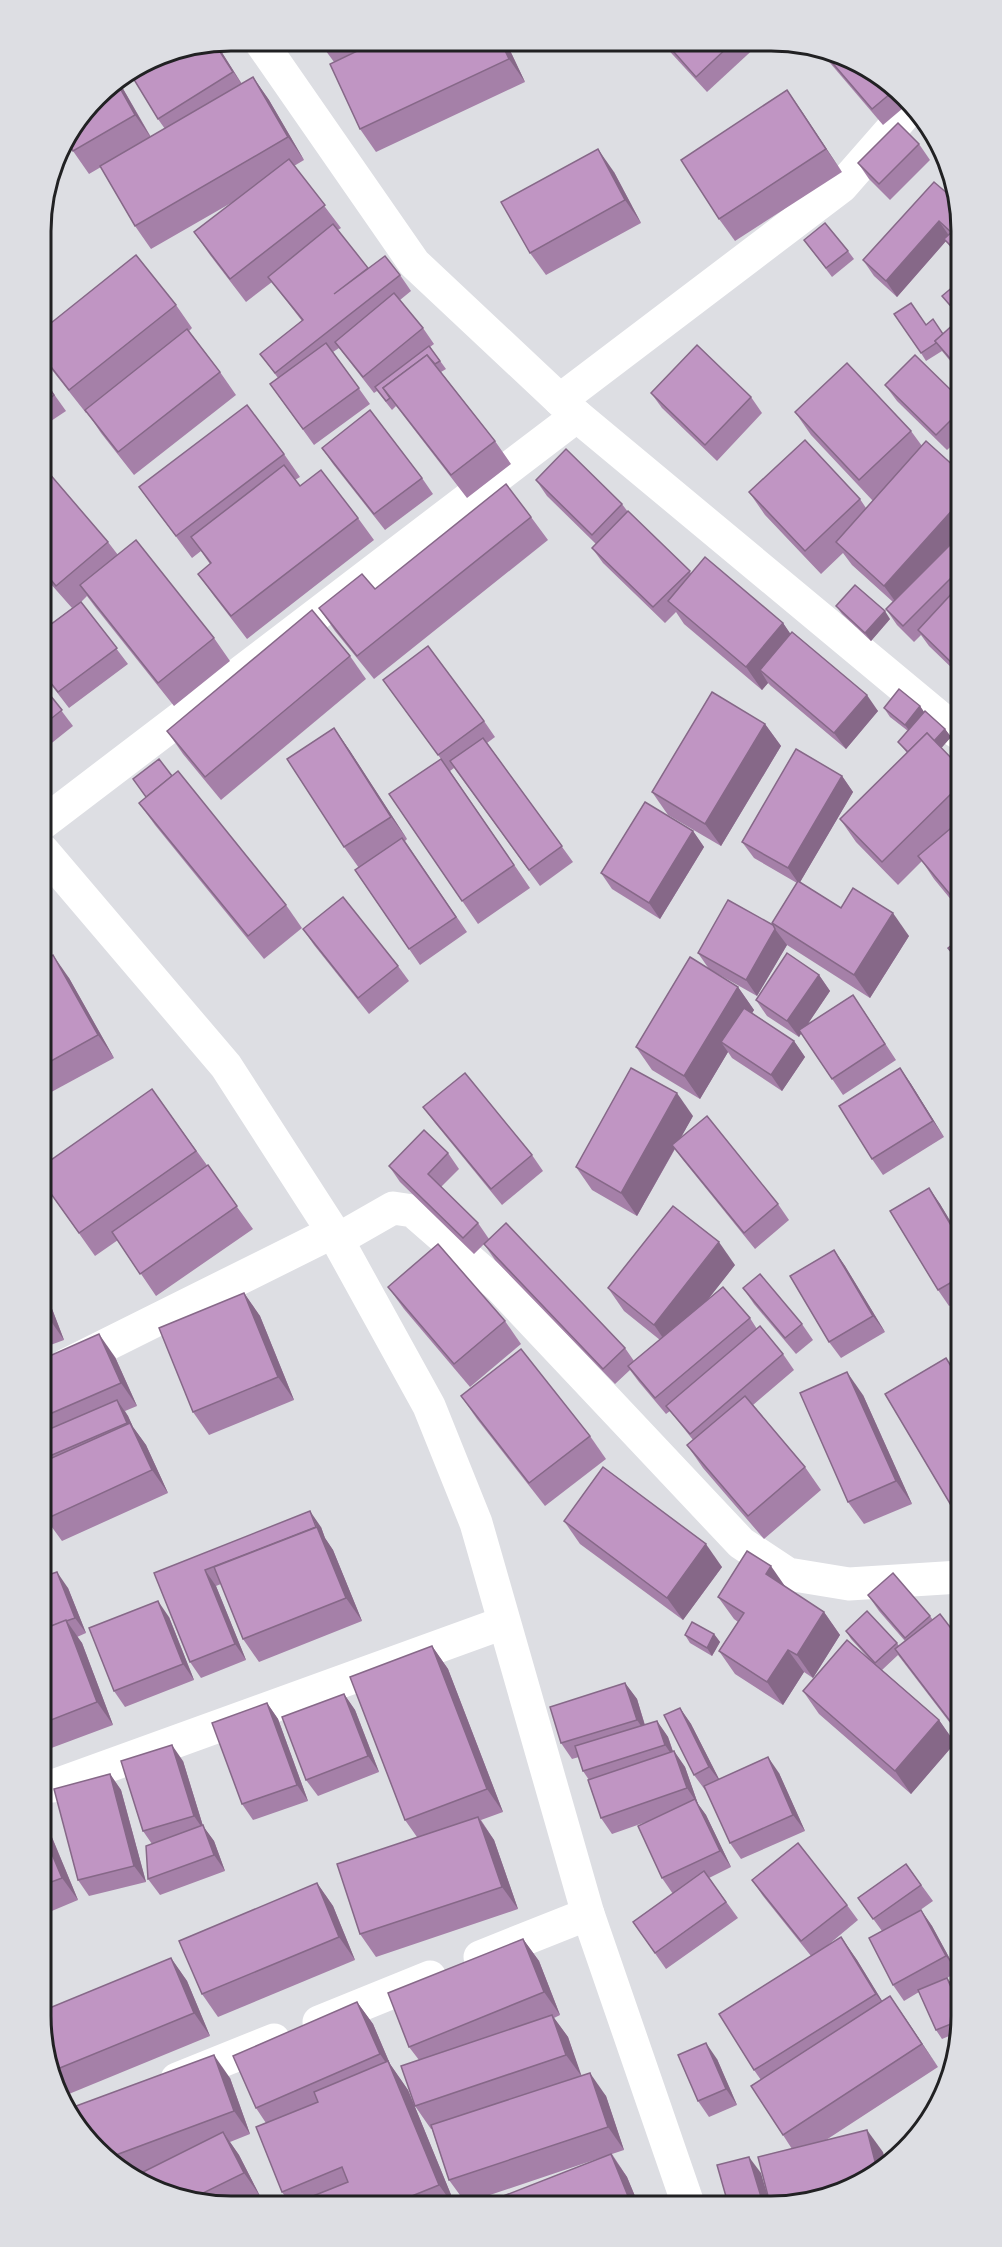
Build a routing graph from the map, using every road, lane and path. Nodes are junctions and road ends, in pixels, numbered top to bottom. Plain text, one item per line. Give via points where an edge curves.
1 (267, 51) edge
2 (906, 112) edge
3 (569, 408) junction
4 (951, 727) edge
5 (51, 817) edge
6 (51, 861) edge
7 (335, 1236) junction
8 (51, 1371) edge
9 (951, 1578) edge
10 (503, 1623) junction
11 (53, 1786) dead end
12 (588, 1914) junction
13 (152, 2090) edge
14 (686, 2196) edge

1 - 3 street via 414,263
2 - 3 street via 842,186
3 - 4 street
3 - 5 street
6 - 7 street via 226,1066
7 - 8 street
7 - 9 street via 393,1208 413,1211 499,1286 741,1543 788,1574 849,1584
7 - 10 street via 429,1406 476,1523
10 - 11 street
10 - 12 street
12 - 13 street
12 - 14 street

